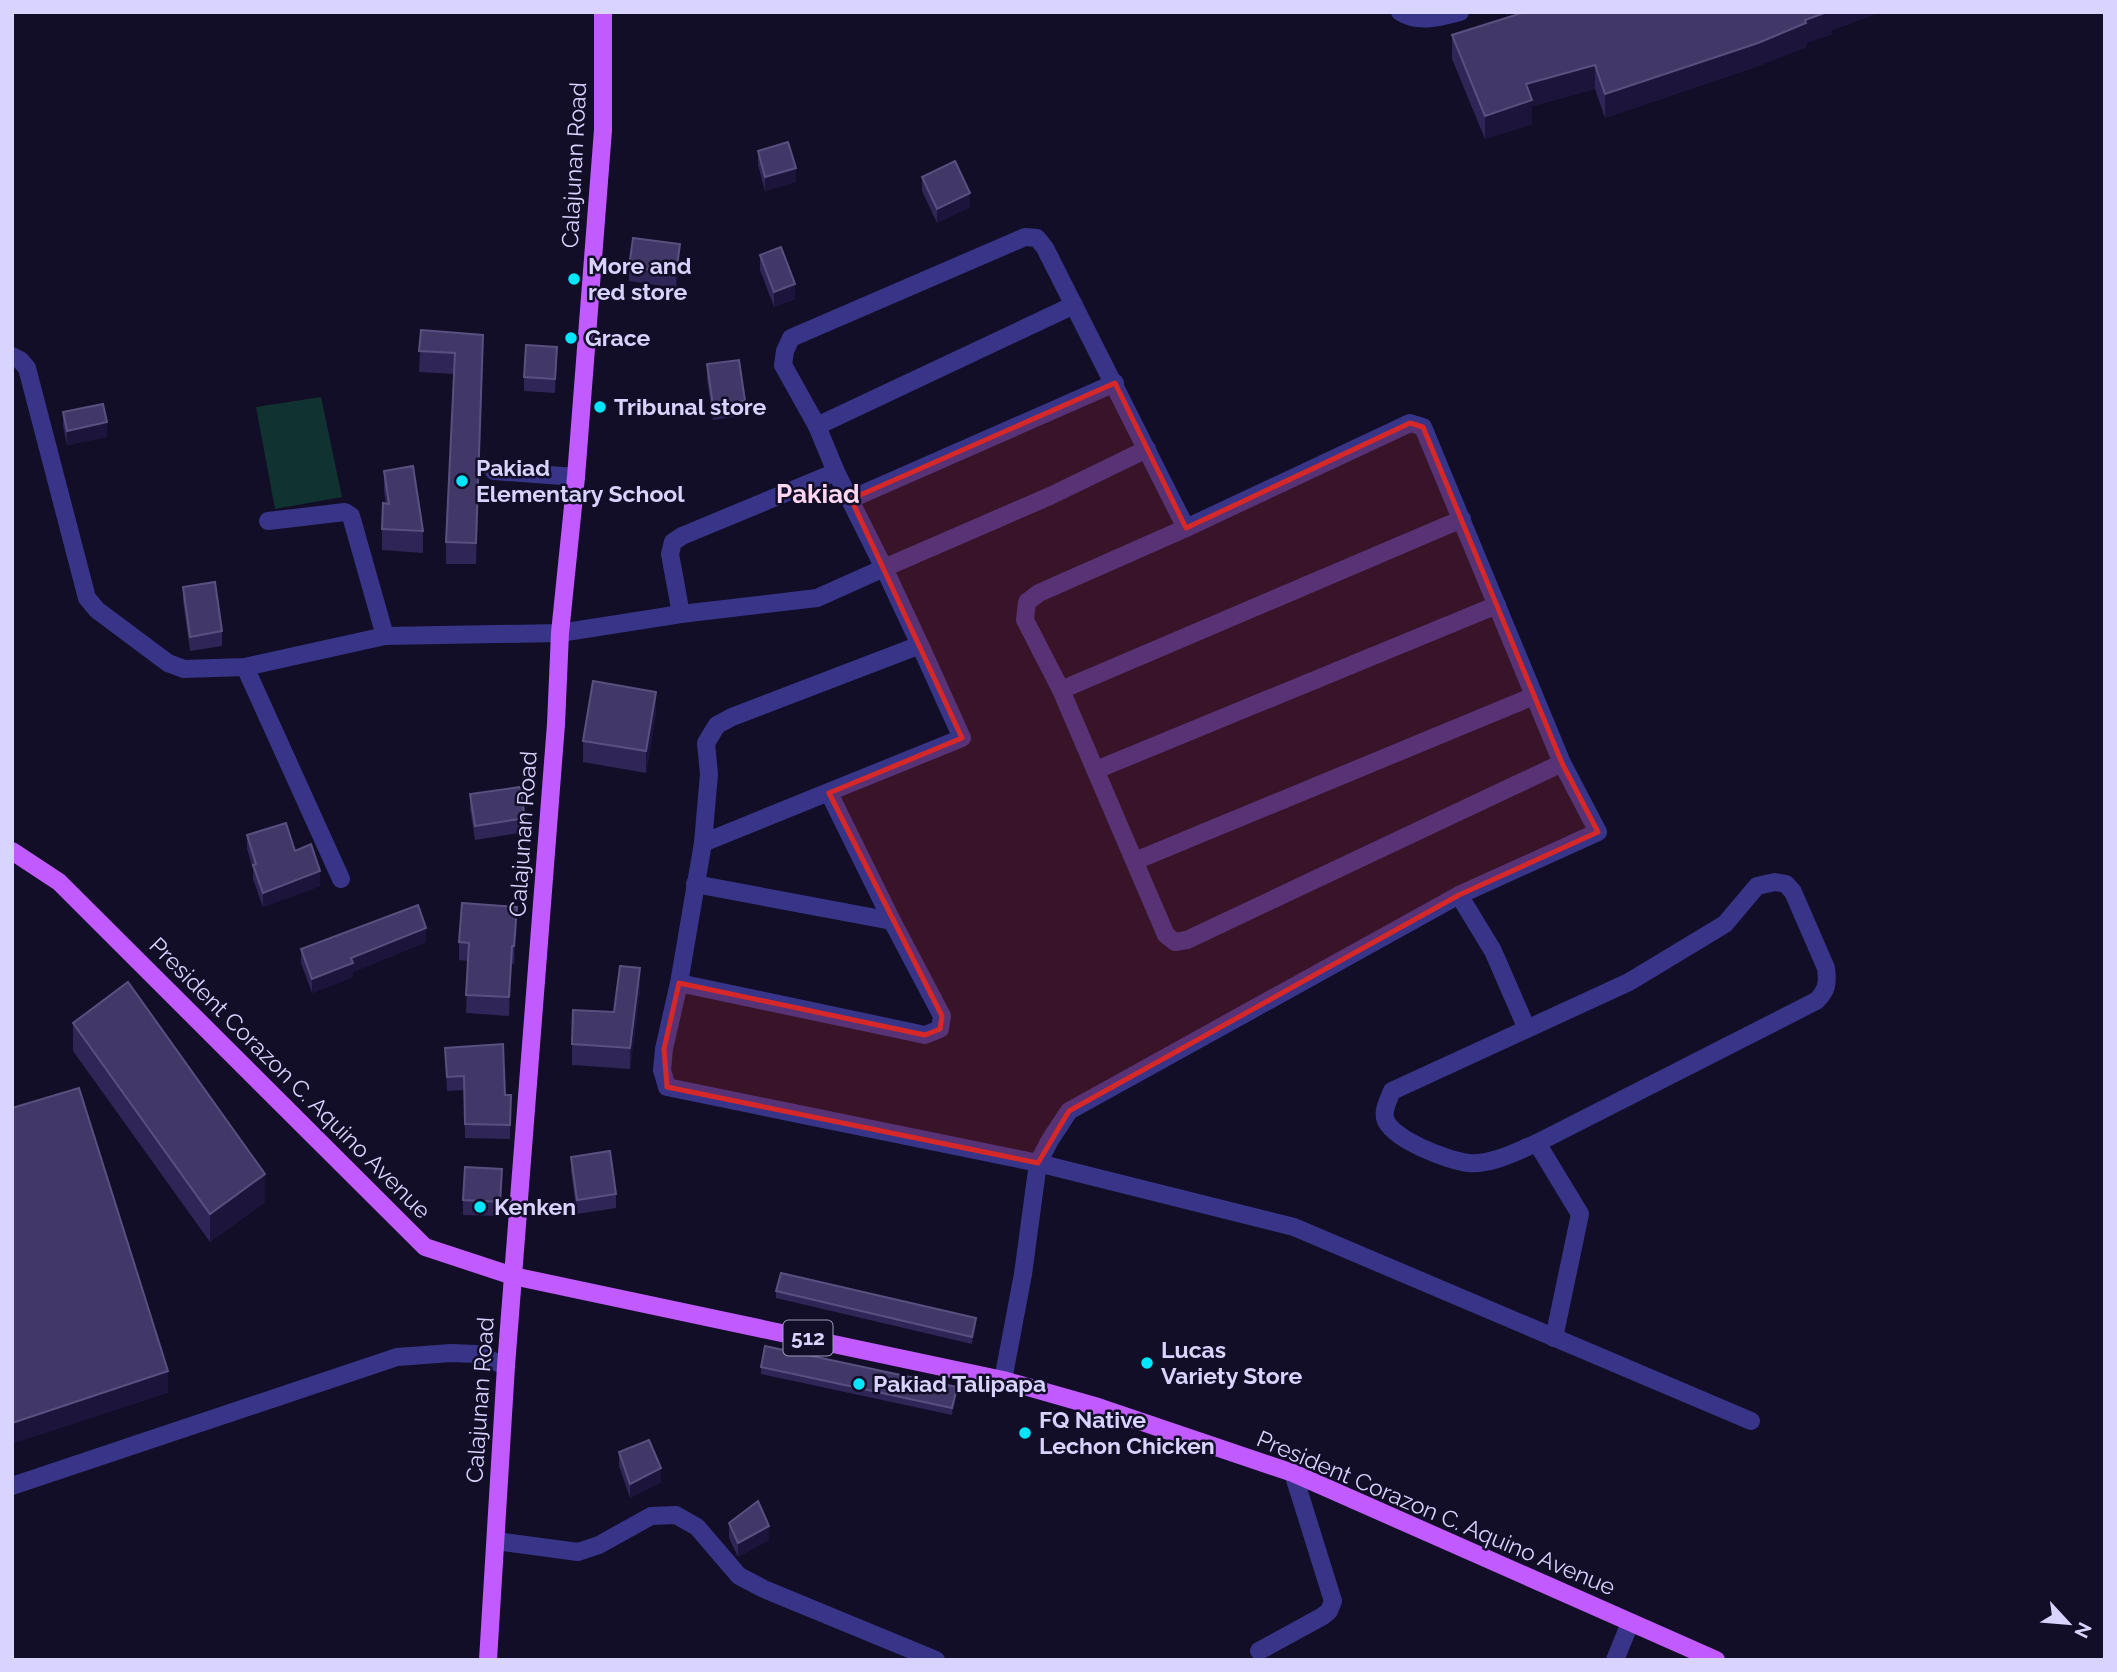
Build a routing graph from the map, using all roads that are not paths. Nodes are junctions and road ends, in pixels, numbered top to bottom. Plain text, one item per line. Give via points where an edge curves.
1 (603, 12) edge
2 (1400, 12) edge
3 (1460, 12) edge
4 (1074, 305) junction
5 (12, 356) edge
6 (1115, 383) junction
7 (817, 426) junction
8 (1147, 449) junction
9 (494, 471) dead end
10 (836, 472) junction
11 (576, 477) junction
12 (851, 499) junction
13 (1462, 519) junction
14 (268, 521) dead end
15 (1186, 528) junction
16 (884, 568) junction
17 (1497, 605) junction
18 (681, 614) junction
19 (561, 633) junction
20 (385, 636) junction
21 (920, 645) junction
22 (245, 667) junction
23 (1061, 690) junction
24 (1534, 696) junction
25 (1562, 763) junction
26 (1096, 770) junction
27 (829, 793) junction
28 (703, 843) junction
29 (12, 851) edge
30 (1135, 861) junction
31 (341, 880) dead end
32 (695, 884) junction
33 (1459, 895) junction
34 (892, 921) junction
35 (680, 983) junction
36 (1527, 1029) junction
37 (1537, 1143) junction
38 (1038, 1163) junction
39 (513, 1276) junction
40 (1554, 1338) junction
41 (506, 1366) junction
42 (1003, 1380) junction
43 (1751, 1421) dead end
44 (1293, 1474) junction
45 (12, 1486) edge
46 (496, 1541) junction
47 (1630, 1623) junction
48 (1259, 1651) dead end
49 (488, 1660) edge
50 (936, 1660) edge
51 (1615, 1660) edge
52 (1716, 1660) edge

1 - 11 main road, Calajunan Road via 603,130
2 - 3 street via 1431,20
4 - 6 street
4 - 7 street
4 - 7 street via 1037,238 1025,237 791,338 783,365
5 - 22 street via 27,368 87,598 168,663 184,668
6 - 8 street
6 - 12 street
7 - 10 street
8 - 15 street
8 - 16 street
9 - 11 street
10 - 12 street
10 - 18 street via 673,542 670,554
11 - 19 main road, Calajunan Road
12 - 16 street
13 - 15 street via 1423,426 1410,423
13 - 17 street
13 - 23 street
14 - 20 street via 345,512 351,516
15 - 23 street via 1027,602 1025,620
16 - 18 street via 817,597
16 - 21 street
17 - 24 street
17 - 26 street
18 - 19 street
19 - 20 street
19 - 39 main road, Calajunan Road
20 - 22 street
21 - 27 street via 962,738
21 - 28 street via 717,724 706,743 709,774
22 - 31 street
23 - 26 street
24 - 25 street
24 - 30 street
25 - 30 street via 1187,940 1175,942 1166,935
25 - 33 street via 1598,832
26 - 30 street
27 - 28 street
27 - 34 street
28 - 32 street
29 - 39 main road, President Corazon C. Aquino Avenue / 512 via 59,882 425,1247
32 - 34 street
32 - 35 street
33 - 36 street via 1493,951
33 - 38 street via 1069,1111
34 - 35 street via 942,1016 940,1029 925,1035
35 - 38 street via 664,1049 662,1070 667,1087
36 - 37 street via 1392,1091 1385,1118 1393,1131 1407,1140 1471,1164
36 - 37 street via 1629,982 1725,924 1757,886 1775,881 1793,892 1826,968 1825,992 1816,1001
37 - 40 street via 1580,1214
38 - 40 street via 1294,1227
38 - 42 street
39 - 41 main road, Calajunan Road
39 - 42 main road, President Corazon C. Aquino Avenue / 512
40 - 43 street
41 - 45 street via 476,1354 397,1357
41 - 46 main road, Calajunan Road
42 - 44 main road, President Corazon C. Aquino Avenue / 512 via 1098,1407
44 - 47 main road, President Corazon C. Aquino Avenue / 512
44 - 48 street via 1333,1601 1323,1616
46 - 49 main road, Calajunan Road
46 - 50 street via 578,1552 651,1516 676,1515 696,1527 739,1576
47 - 51 street
47 - 52 main road, President Corazon C. Aquino Avenue / 512

